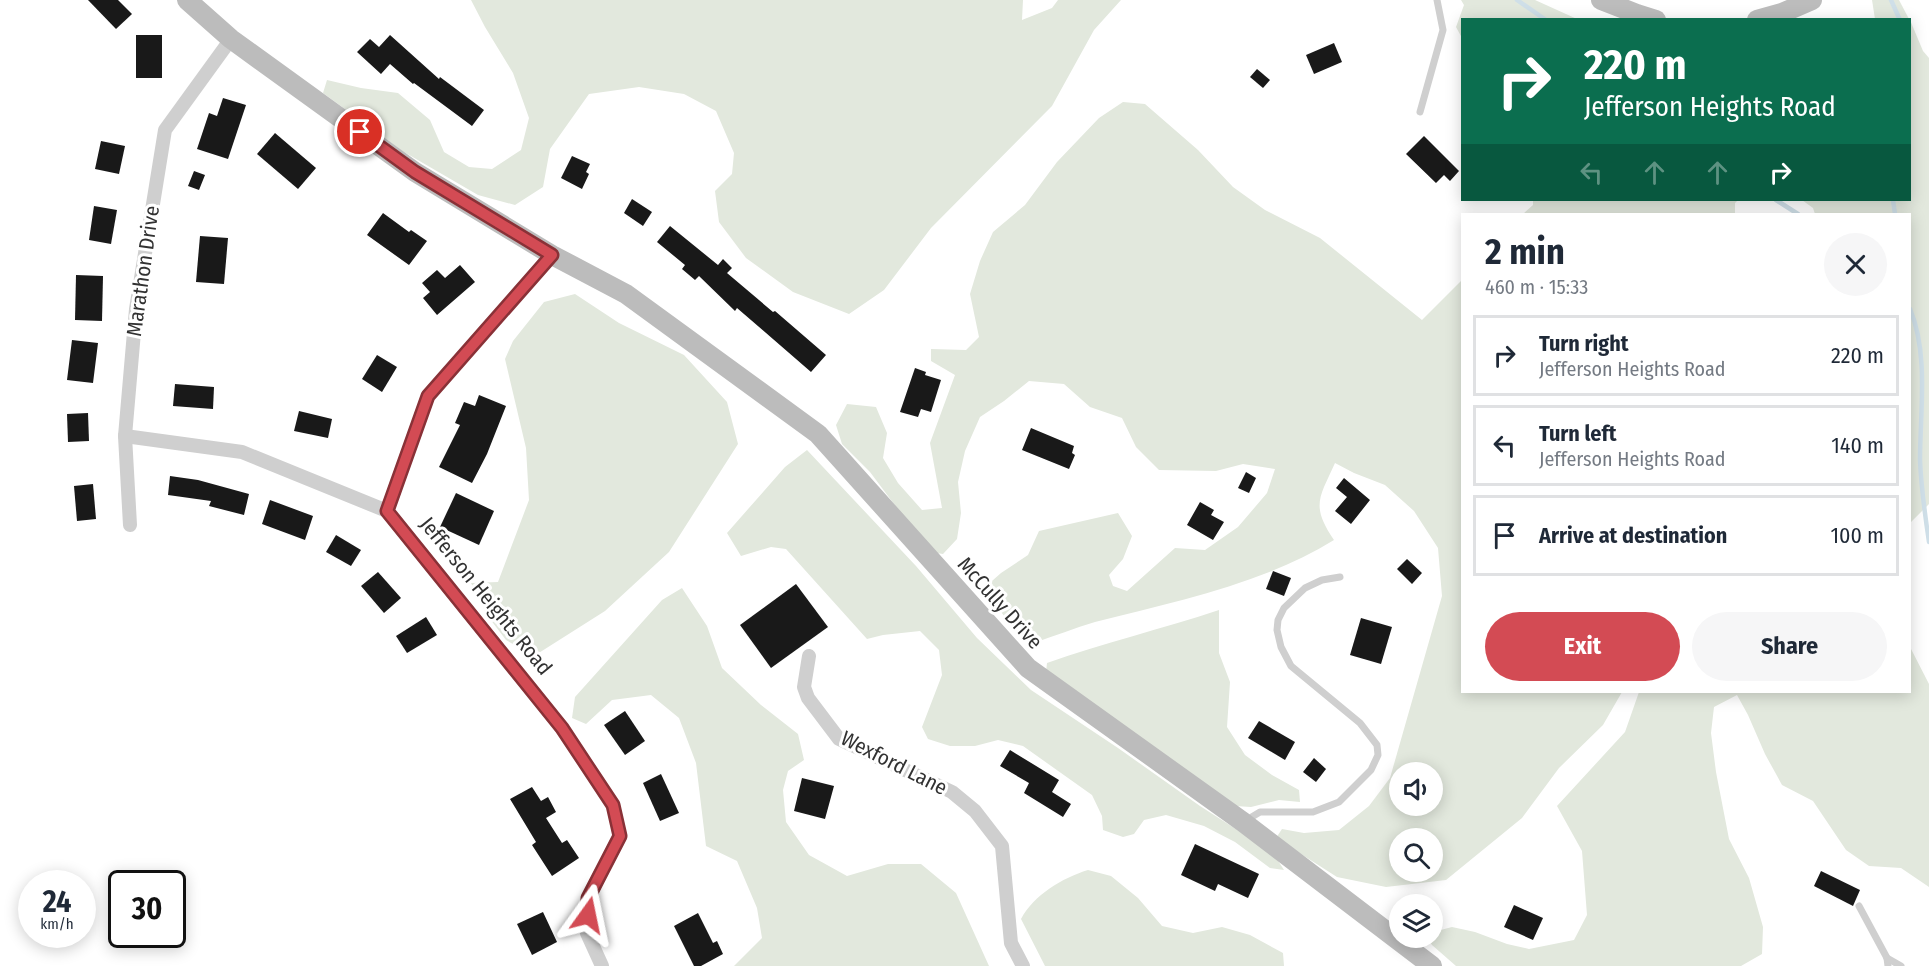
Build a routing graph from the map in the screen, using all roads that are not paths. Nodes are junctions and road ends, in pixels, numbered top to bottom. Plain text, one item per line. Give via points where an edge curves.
1 (187, 0) edge
2 (1437, 0) edge
3 (1601, 0) edge
4 (1812, 0) edge
5 (1650, 18) edge
6 (1764, 18) edge
7 (231, 39) junction
8 (1420, 112) dead end
9 (552, 255) junction
10 (125, 436) junction
11 (387, 511) junction
12 (130, 525) dead end
13 (1340, 577) dead end
14 (809, 656) dead end
15 (1243, 822) junction
16 (1859, 906) dead end
17 (1888, 962) edge
18 (602, 966) edge
19 (1023, 966) edge
20 (1432, 966) edge
21 (1902, 966) edge

1 - 7 street
2 - 8 lane via 1443,30
3 - 5 street
4 - 6 street
7 - 9 street via 415,172
7 - 10 street, Marathon Drive via 165,130 136,309
9 - 11 street via 428,396
9 - 15 street, McCully Drive via 626,294 818,434 1028,668
10 - 11 street via 242,452
10 - 12 street, Marathon Drive
11 - 18 street, Jefferson Heights Road via 562,728 613,805 620,836 588,898 587,933
13 - 15 lane via 1305,588 1284,608 1277,630 1291,666 1360,723 1377,745 1378,756 1371,770 1340,802 1312,812 1260,812
14 - 19 street, Wexford Lane via 804,687 838,739 952,792 975,812 1002,846 1011,943
15 - 20 street, McCully Drive
16 - 17 lane
17 - 21 lane

